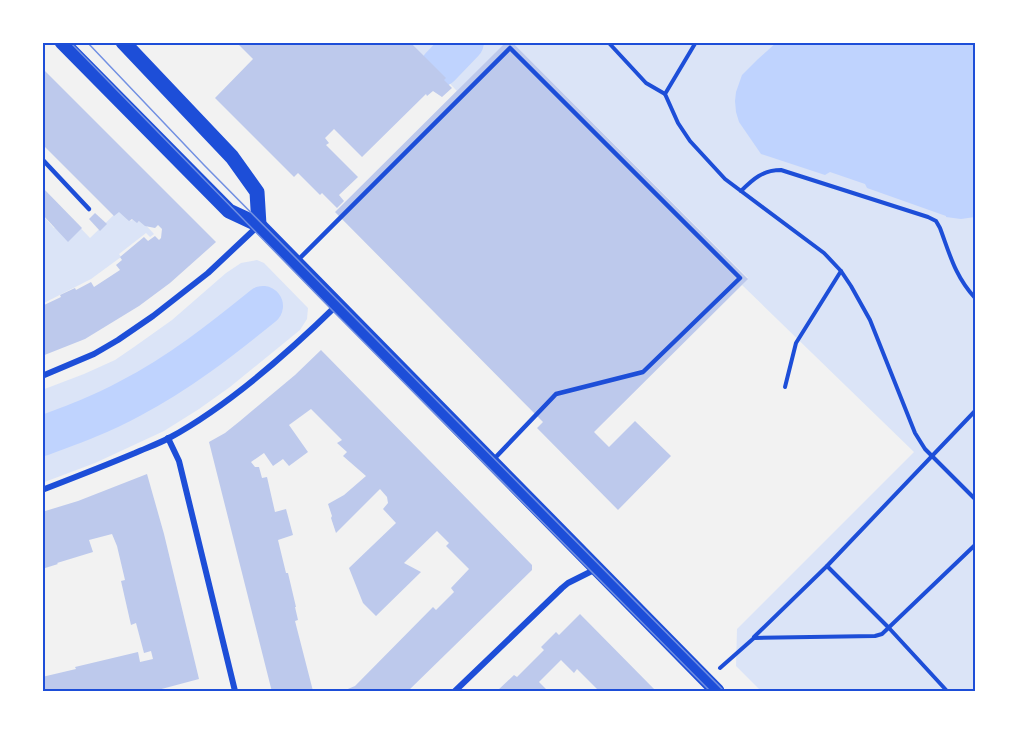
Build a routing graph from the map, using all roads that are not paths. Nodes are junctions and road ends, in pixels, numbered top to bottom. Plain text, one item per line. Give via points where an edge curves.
1 (62, 42) edge
2 (123, 42) edge
3 (42, 159) edge
4 (90, 208) dead end
5 (259, 225) junction
6 (296, 262) junction
7 (337, 305) junction
8 (42, 376) edge
9 (168, 438) junction
10 (491, 462) junction
11 (42, 490) edge
12 (596, 569) junction
13 (712, 686) edge
14 (236, 691) edge
15 (455, 691) edge

1 - 5 main road via 229,212
2 - 5 main road via 247,177 257,192
3 - 4 lane
5 - 6 main road
5 - 8 street via 208,273 153,316 94,354
6 - 7 main road
6 - 10 lane via 510,48 740,278 643,372 556,394
7 - 9 street via 242,388
7 - 10 main road
9 - 11 street
9 - 14 street via 179,461
10 - 12 main road
12 - 13 main road
12 - 15 street via 562,588

